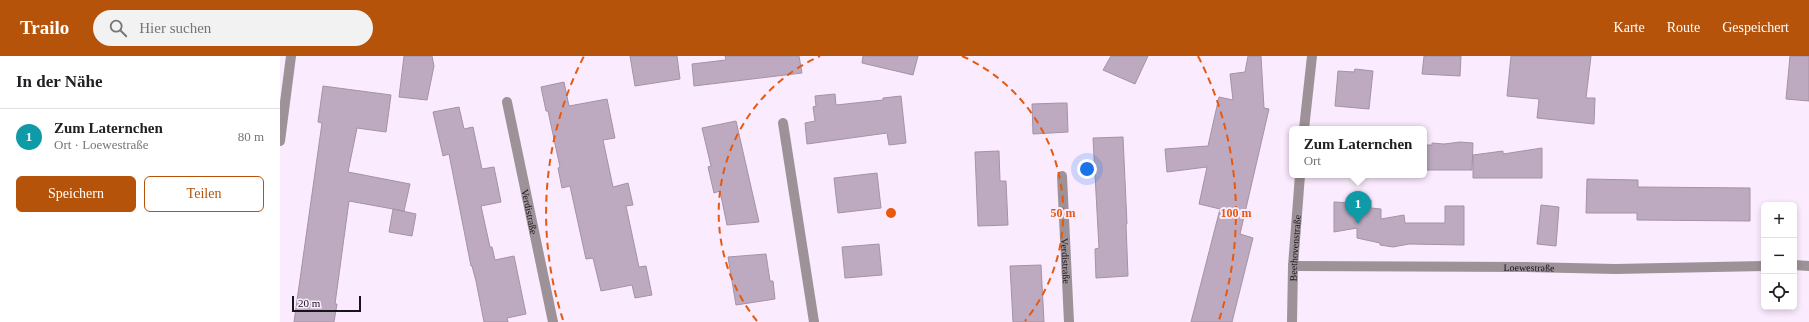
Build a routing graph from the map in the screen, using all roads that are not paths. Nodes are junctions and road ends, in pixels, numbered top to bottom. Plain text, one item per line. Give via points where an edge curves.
1 (291, 56) edge
2 (1312, 56) edge
3 (507, 102) dead end
4 (783, 123) dead end
5 (1304, 126) edge
6 (280, 141) edge
7 (1062, 176) dead end
8 (1300, 178) edge
9 (1797, 265) edge
10 (1293, 266) junction
11 (1761, 266) edge
12 (1809, 266) edge
13 (553, 322) edge
14 (814, 322) edge
15 (1069, 322) edge
16 (1292, 322) edge

1 - 6 street
2 - 5 street
3 - 13 street, Verdistraße
4 - 14 street
7 - 15 street, Verdistraße
8 - 10 street, Beethovenstraße
9 - 12 street
10 - 11 street, Loewestraße via 1615,269
10 - 16 street, Beethovenstraße

